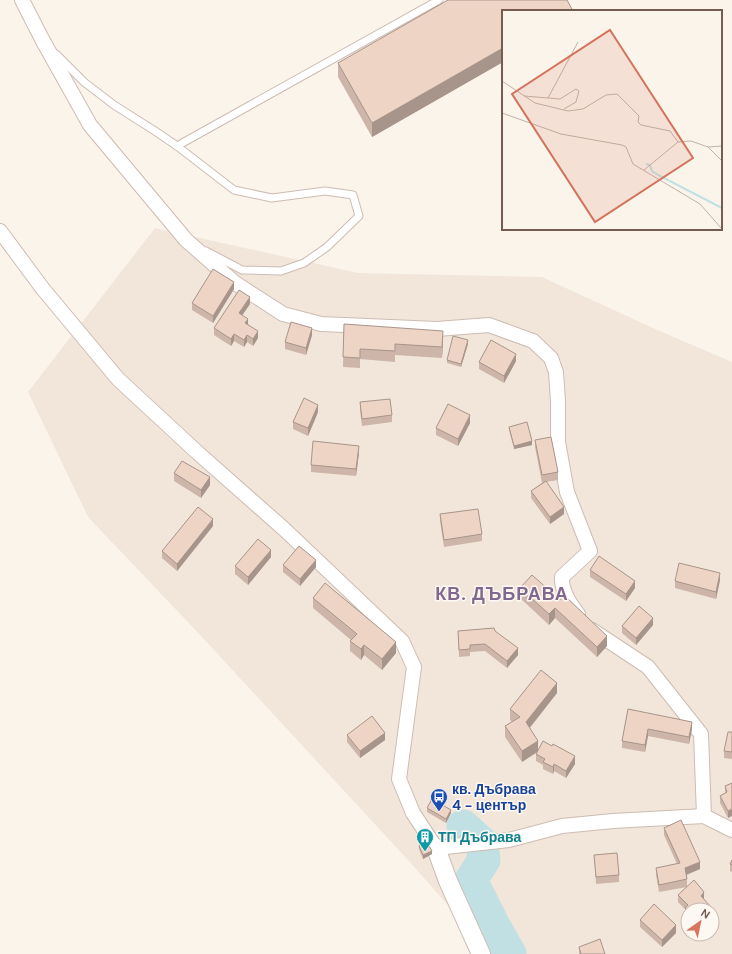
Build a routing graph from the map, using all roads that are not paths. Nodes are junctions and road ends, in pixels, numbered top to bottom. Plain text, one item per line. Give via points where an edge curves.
1 (22, 0) edge
2 (439, 0) edge
3 (43, 41) junction
4 (176, 146) junction
5 (0, 231) edge
6 (186, 240) junction
7 (704, 816) junction
8 (732, 830) edge
9 (436, 848) junction
10 (481, 954) edge

1 - 3 street
2 - 4 lane
3 - 4 lane via 84,82
3 - 6 street via 90,125
4 - 6 lane via 234,190 272,198 325,191 353,195 359,216 322,251 304,263 281,271 242,270
5 - 9 street via 43,289 118,379 284,529 402,641 414,667 399,779 413,813
6 - 7 street via 236,283 283,314 321,324 437,329 489,325 533,341 551,358 556,372 558,442 567,492 590,550 562,577 562,583 569,602 588,627 648,667 701,734
7 - 8 street
7 - 9 street via 562,826 509,840
9 - 10 street

